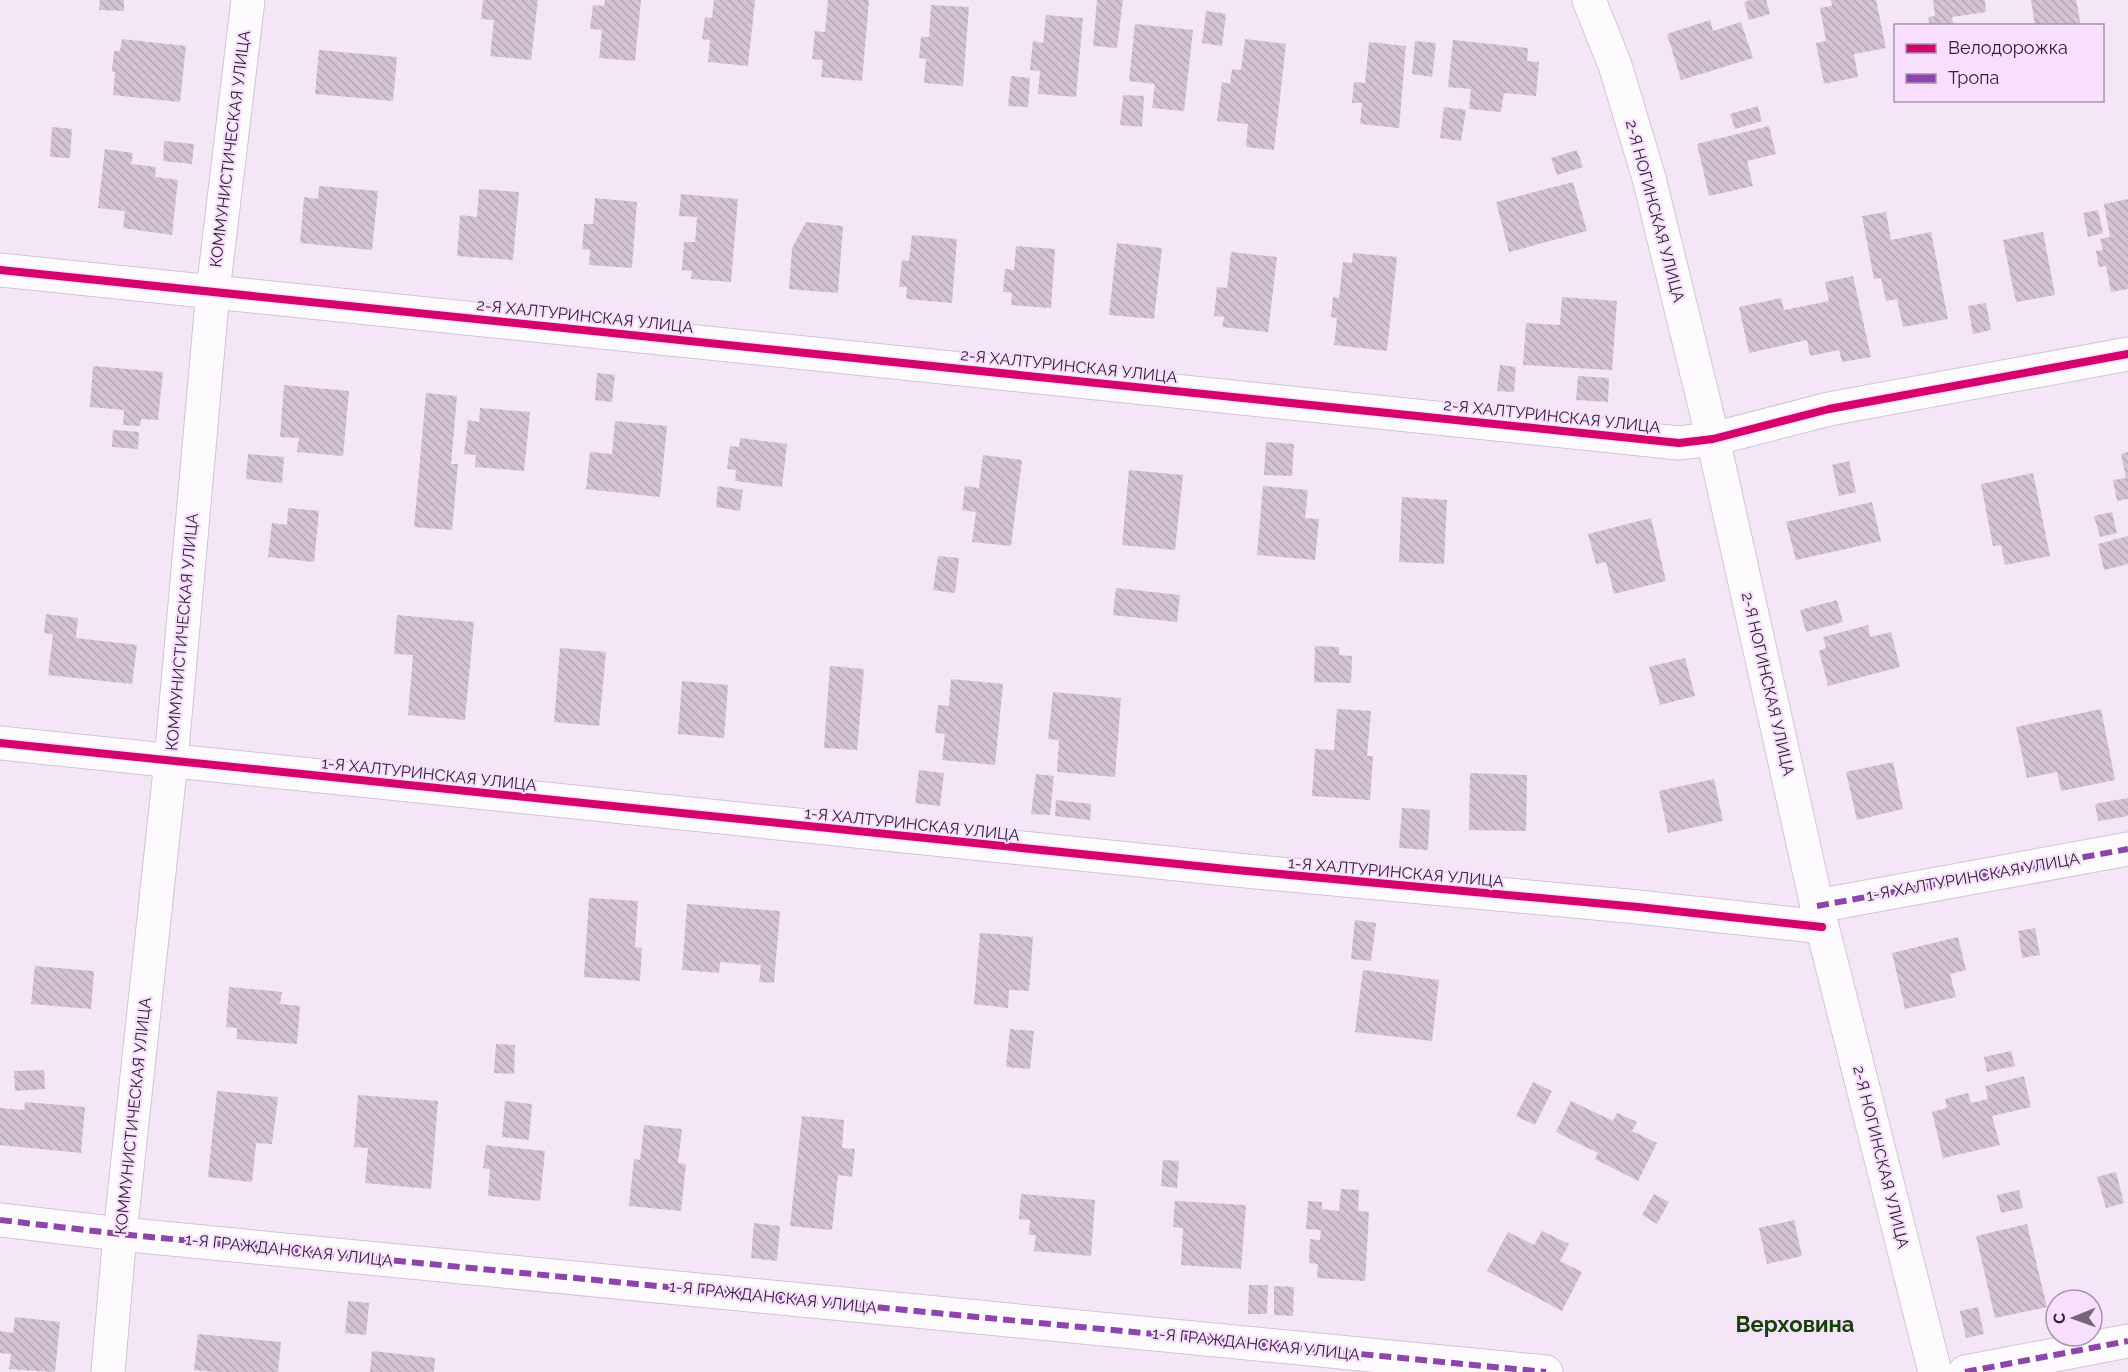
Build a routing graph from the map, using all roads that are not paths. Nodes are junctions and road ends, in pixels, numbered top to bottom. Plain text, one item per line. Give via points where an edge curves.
1 (248, 0) edge
2 (1589, 0) edge
3 (0, 270) edge
4 (213, 291) junction
5 (2128, 354) edge
6 (1713, 439) junction
7 (0, 743) edge
8 (171, 761) junction
9 (2128, 849) edge
10 (1820, 916) junction
11 (0, 1220) edge
12 (120, 1234) junction
13 (2128, 1341) edge
14 (108, 1372) edge
15 (1546, 1372) edge
16 (1935, 1372) edge
17 (1965, 1372) edge

1 - 4 street, КОММУНИСТИЧЕСКАЯ УЛИЦА
2 - 6 street, 2-Я НОГИНСКАЯ УЛИЦА via 1615,65 1649,178
3 - 4 street, 2-Я ХАЛТУРИНСКАЯ УЛИЦА
4 - 6 street, 2-Я ХАЛТУРИНСКАЯ УЛИЦА via 1646,440 1679,443
4 - 8 street, КОММУНИСТИЧЕСКАЯ УЛИЦА
5 - 6 street, 2-Я ХАЛТУРИНСКАЯ УЛИЦА via 1829,409
6 - 10 street, 2-Я НОГИНСКАЯ УЛИЦА
7 - 8 street, 1-Я ХАЛТУРИНСКАЯ УЛИЦА
8 - 10 street, 1-Я ХАЛТУРИНСКАЯ УЛИЦА via 1248,872 1638,907
8 - 12 street, КОММУНИСТИЧЕСКАЯ УЛИЦА
9 - 10 street, 1-Я ХАЛТУРИНСКАЯ УЛИЦА
10 - 16 street, 2-Я НОГИНСКАЯ УЛИЦА
11 - 12 street, 1-Я ГРАЖДАНСКАЯ УЛИЦА
12 - 14 street, КОММУНИСТИЧЕСКАЯ УЛИЦА
12 - 15 street, 1-Я ГРАЖДАНСКАЯ УЛИЦА
13 - 17 street

